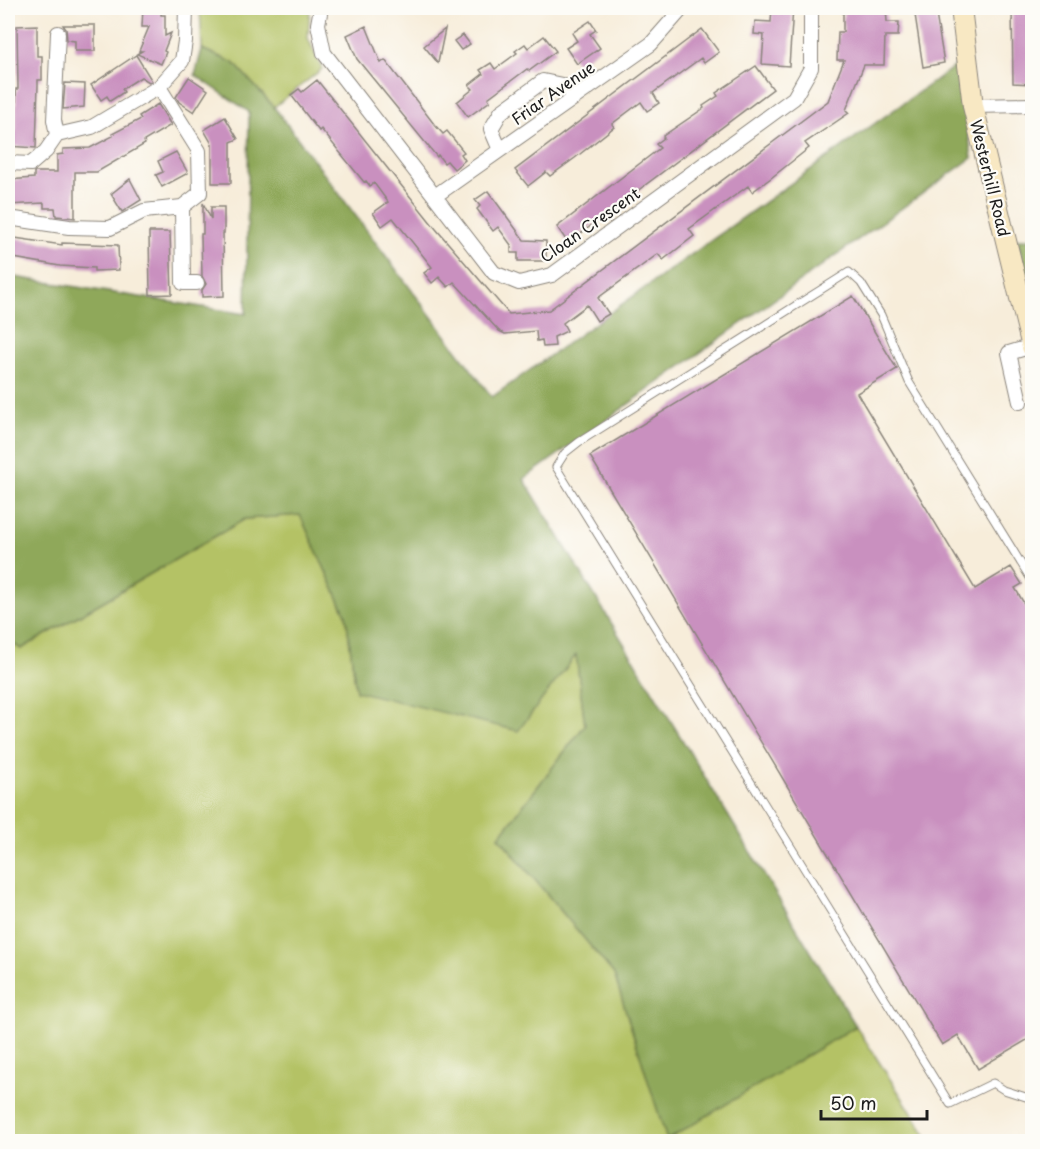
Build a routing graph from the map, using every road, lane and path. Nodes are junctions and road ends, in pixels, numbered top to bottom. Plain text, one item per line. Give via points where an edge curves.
1 (186, 8) edge
2 (321, 8) edge
3 (679, 8) edge
4 (811, 8) edge
5 (961, 8) edge
6 (58, 33) dead end
7 (159, 87) junction
8 (576, 95) junction
9 (1032, 105) edge
10 (973, 106) junction
11 (57, 135) junction
12 (500, 150) junction
13 (8, 163) edge
14 (435, 196) junction
15 (182, 207) junction
16 (8, 218) edge
17 (197, 283) dead end
18 (1032, 347) edge
19 (1020, 402) dead end
20 (1032, 581) edge
21 (1032, 1099) edge

1 - 7 street via 182,62
2 - 14 street, Cloan Crescent via 318,24 324,52
3 - 8 street, Friar Avenue via 651,44
4 - 14 street, Cloan Crescent via 811,68 794,98 552,275 519,283 494,273
5 - 10 street, Westerhill Road
6 - 11 street via 54,120
7 - 11 street via 92,128
7 - 15 street via 199,151 200,193
8 - 12 street, Friar Avenue
8 - 12 street via 562,85 543,81 501,112 491,129
9 - 10 street
10 - 18 street, Westerhill Road
11 - 13 street via 31,164
12 - 14 street, Friar Avenue
15 - 16 street via 144,211 110,228 69,227
15 - 17 street via 183,283
18 - 19 street via 1009,353
20 - 21 lane via 909,382 881,315 861,283 849,272 579,442 556,467 950,1104 993,1083

